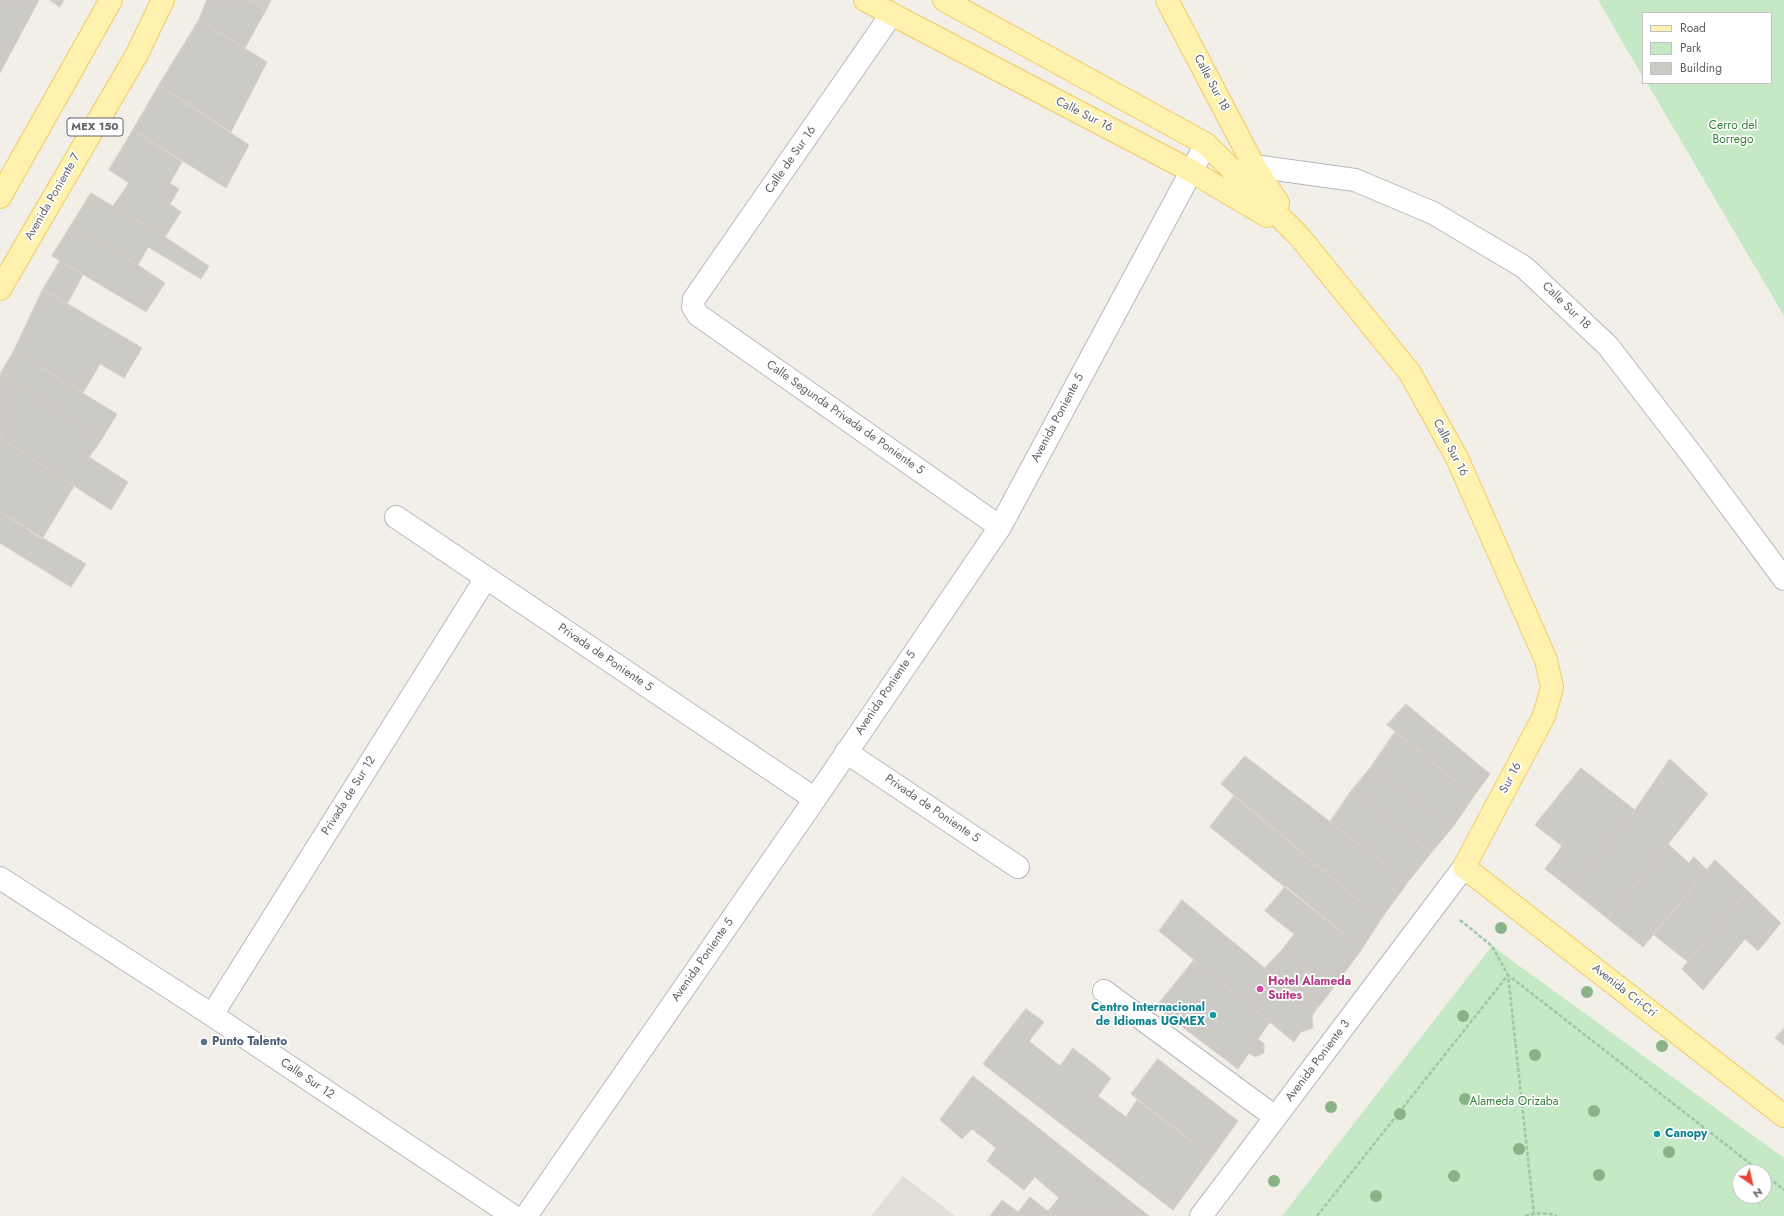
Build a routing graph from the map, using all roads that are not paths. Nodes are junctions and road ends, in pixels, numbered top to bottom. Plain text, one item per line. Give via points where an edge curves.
1 (111, 0) edge
2 (163, 0) edge
3 (865, 0) edge
4 (944, 0) edge
5 (1167, 0) edge
6 (891, 15) junction
7 (1206, 144) junction
8 (1254, 166) junction
9 (1191, 171) junction
10 (0, 197) edge
11 (1299, 236) junction
12 (0, 289) edge
13 (693, 307) joint
14 (396, 517) dead end
15 (1000, 527) junction
16 (486, 578) junction
17 (1784, 579) edge
18 (1552, 687) joint
19 (846, 752) junction
20 (815, 800) junction
21 (1018, 867) dead end
22 (1464, 867) junction
23 (0, 878) edge
24 (1104, 991) dead end
25 (212, 1015) junction
26 (1784, 1116) edge
27 (1275, 1117) junction
28 (512, 1216) edge
29 (526, 1216) edge
30 (1200, 1216) edge

1 - 10 main road
2 - 12 main road, Avenida Poniente 7 / MEX 150 via 137,54
3 - 6 main road, Calle Sur 16
4 - 7 main road, Calle Sur 16
5 - 8 main road, Calle Sur 18
6 - 9 main road, Calle Sur 16
6 - 13 street, Calle de Sur 16 via 694,300
7 - 9 street, Avenida Poniente 5
7 - 11 main road, Calle Sur 16
8 - 11 main road, Calle Sur 18
8 - 17 street, Calle Sur 18 via 1355,180 1433,213 1524,267 1608,346
9 - 11 main road, Calle Sur 16
9 - 15 street, Avenida Poniente 5
11 - 18 main road, Calle Sur 16 via 1410,373 1457,458 1546,660
13 - 15 street, Calle Segunda Privada de Poniente 5 via 698,315
14 - 16 street, Privada de Poniente 5
15 - 19 street, Avenida Poniente 5
16 - 20 street, Privada de Poniente 5
16 - 25 street, Privada de Sur 12
18 - 22 main road, Sur 16 via 1544,716
19 - 20 street, Avenida Poniente 5
19 - 21 street, Privada de Poniente 5
20 - 29 street, Avenida Poniente 5
22 - 26 main road, Avenida Cri-Crí
22 - 27 street, Avenida Poniente 3
23 - 25 street, Calle Sur 12
24 - 27 street
25 - 28 street, Calle Sur 12
27 - 30 street, Avenida Poniente 3

